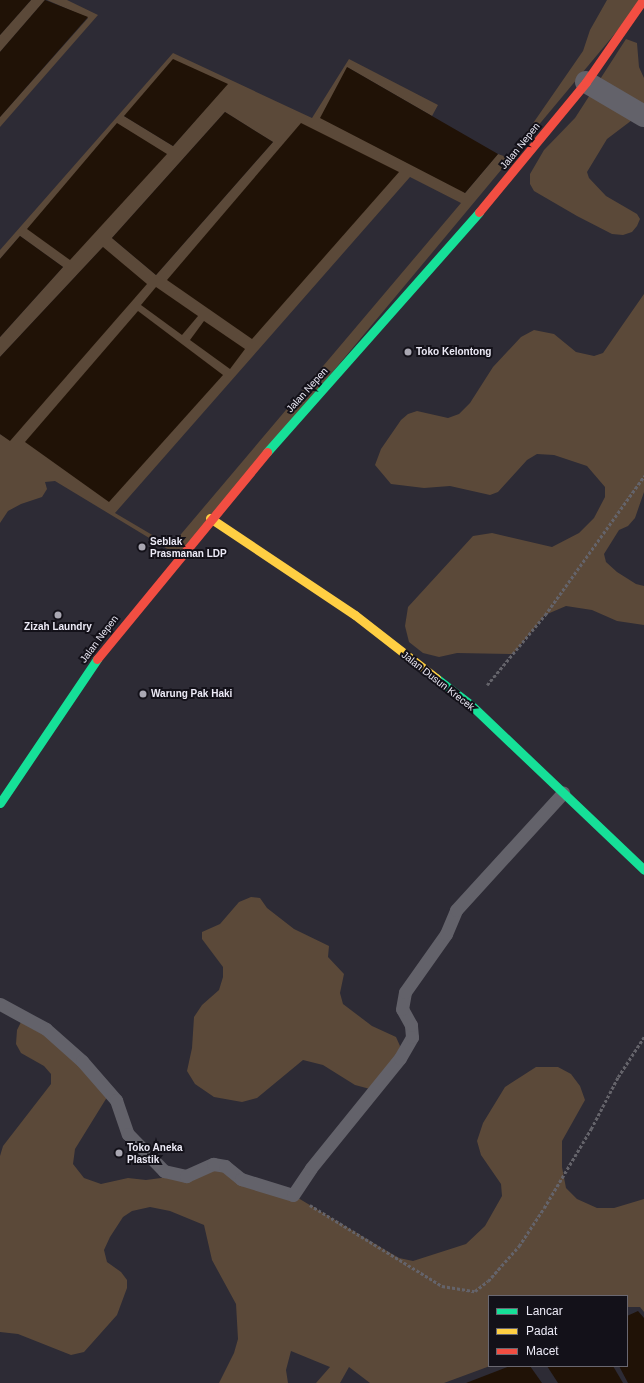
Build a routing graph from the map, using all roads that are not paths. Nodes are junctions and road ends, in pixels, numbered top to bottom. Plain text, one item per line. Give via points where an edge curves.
1 (643, 0) edge
2 (586, 82) junction
3 (644, 116) edge
4 (210, 518) junction
5 (563, 793) junction
6 (0, 803) edge
7 (644, 870) edge
8 (0, 1004) edge

1 - 2 street, Jalan Nepen
2 - 3 street
2 - 4 street, Jalan Nepen via 488,202
4 - 5 street, Jalan Dusun Krecek via 355,616 471,705
4 - 6 street, Jalan Nepen via 106,646
5 - 7 street, Jalan Dusun Krecek
5 - 8 lane via 456,910 446,934 404,996 402,1009 411,1026 412,1037 406,1048 311,1168 293,1195 241,1179 225,1166 213,1164 186,1176 164,1171 128,1134 116,1100 82,1061 46,1028

